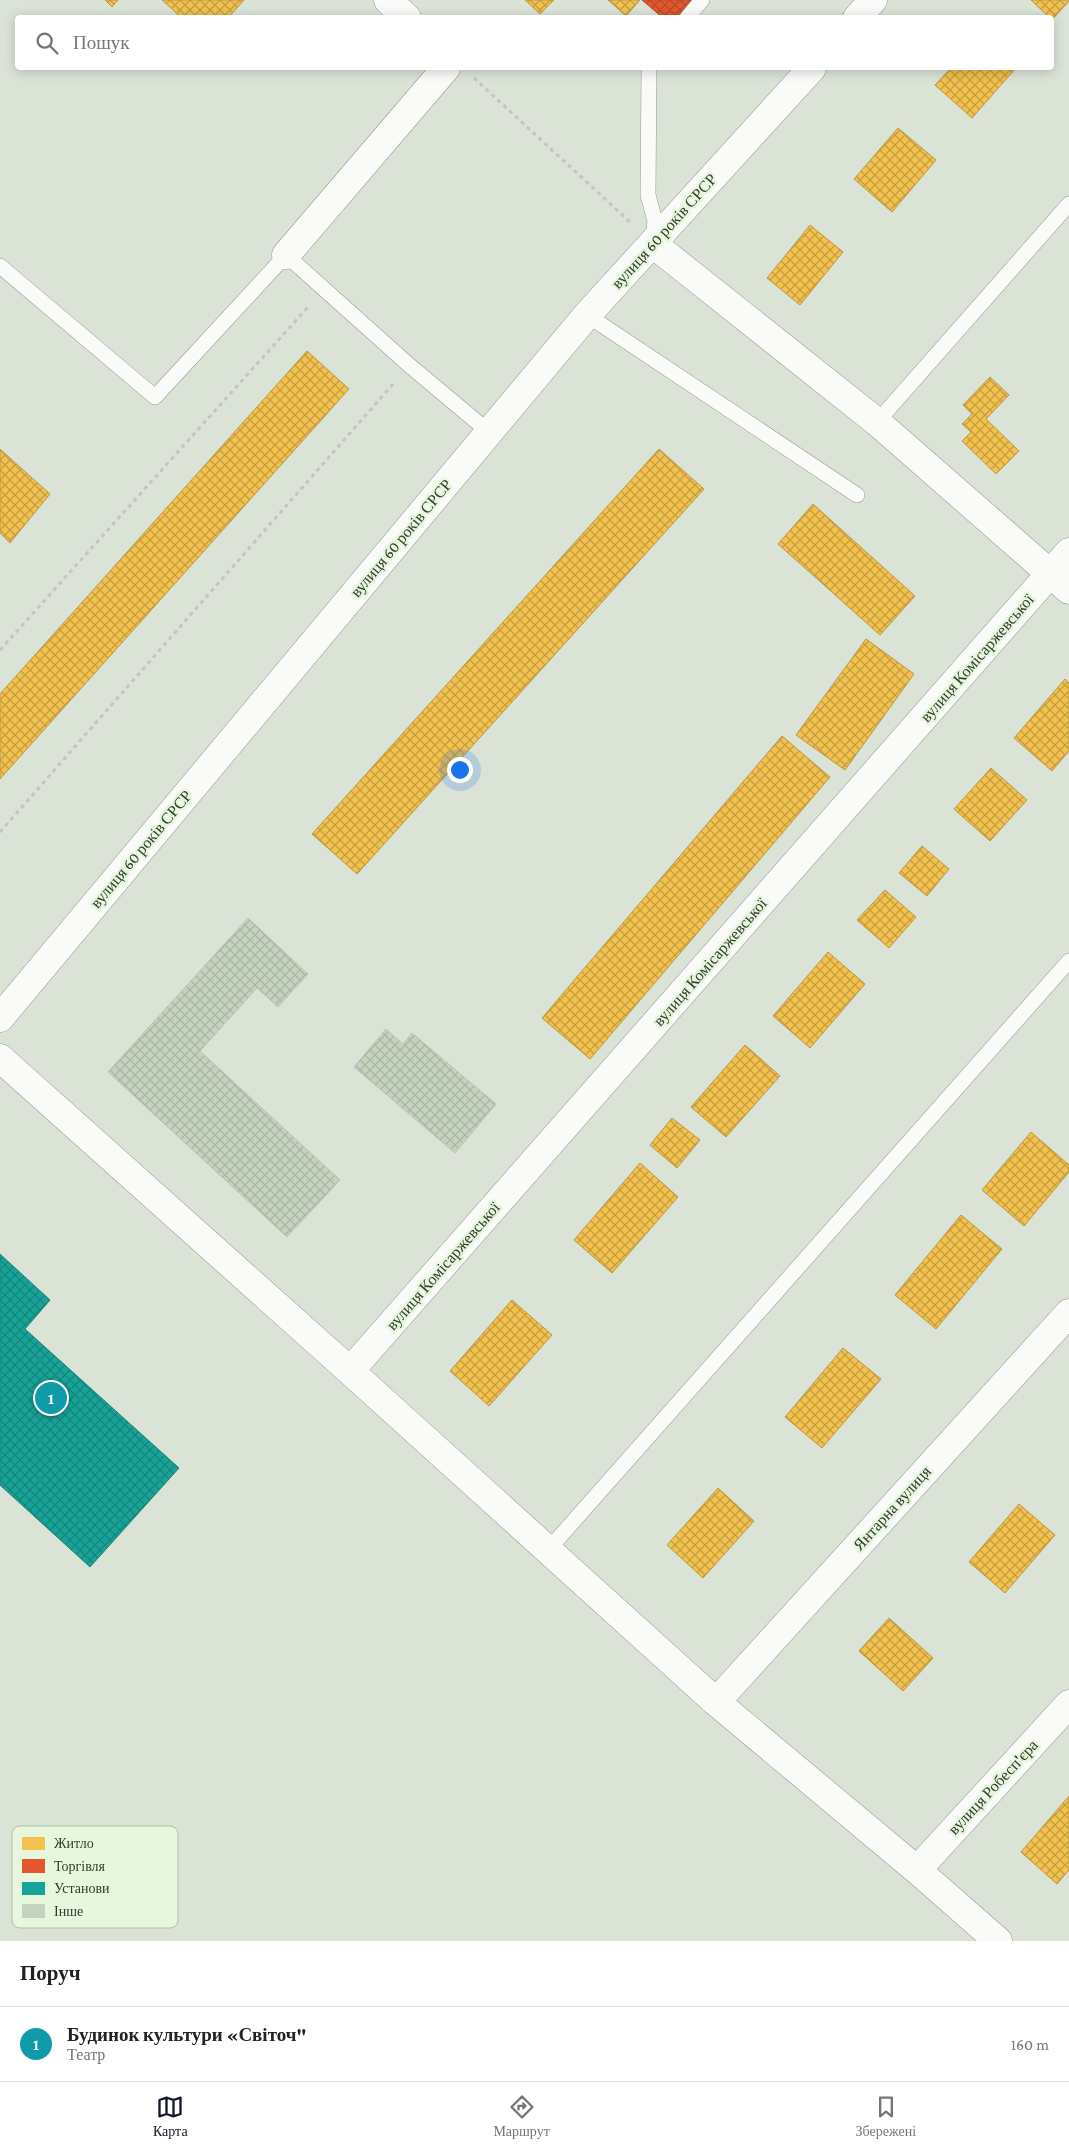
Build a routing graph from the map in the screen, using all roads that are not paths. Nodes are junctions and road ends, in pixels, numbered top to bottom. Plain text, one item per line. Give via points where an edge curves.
1 (388, 0) edge
2 (702, 0) edge
3 (873, 0) edge
4 (404, 15) edge
5 (690, 15) edge
6 (860, 15) edge
7 (649, 70) edge
8 (810, 70) edge
9 (458, 71) edge
10 (1069, 204) edge
11 (653, 244) junction
12 (286, 255) junction
13 (0, 266) edge
14 (587, 316) junction
15 (877, 422) junction
16 (490, 432) junction
17 (857, 495) dead end
18 (1069, 552) edge
19 (1060, 582) edge
20 (1069, 961) edge
21 (0, 1018) edge
22 (0, 1058) edge
23 (1069, 1313) edge
24 (350, 1371) junction
25 (548, 1550) junction
26 (716, 1702) junction
27 (1069, 1704) edge
28 (917, 1870) junction
29 (998, 1941) edge

1 - 4 street
2 - 5 lane
3 - 6 street
7 - 11 lane via 648,195 655,221
8 - 11 street, вулиця 60 років СРСР
9 - 12 street
10 - 15 lane
11 - 14 street, вулиця 60 років СРСР
11 - 15 street
12 - 13 lane via 155,397
12 - 16 lane
14 - 16 street, вулиця 60 років СРСР
14 - 17 lane
15 - 19 street
16 - 21 street, вулиця 60 років СРСР
18 - 19 street, вулиця Комісаржевської
19 - 24 street, вулиця Комісаржевської
20 - 25 lane
22 - 24 street
23 - 26 street, Янтарна вулиця
24 - 25 street
25 - 26 street
26 - 28 street
27 - 28 street, вулиця Робесп'єра
28 - 29 street

